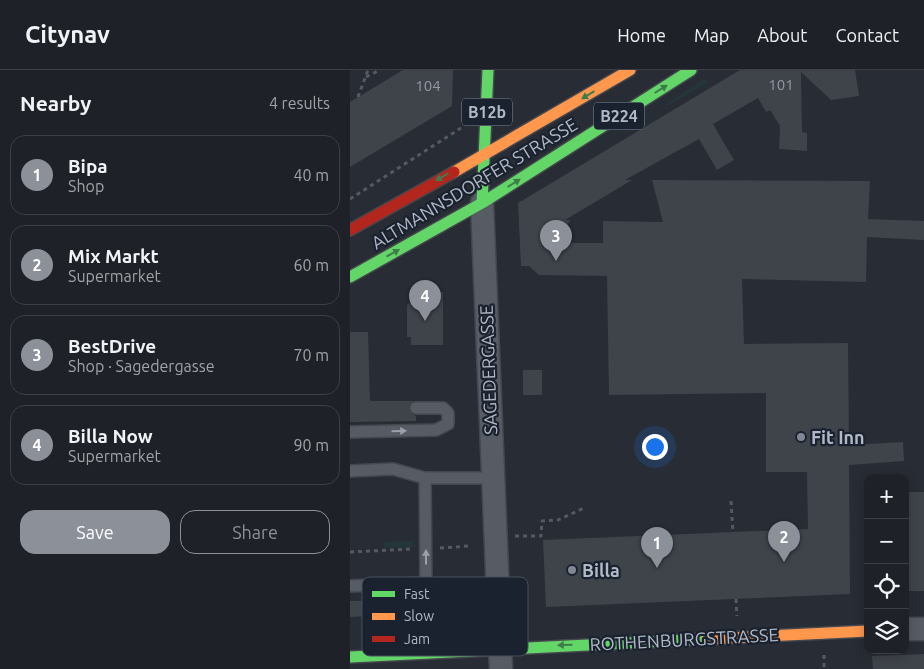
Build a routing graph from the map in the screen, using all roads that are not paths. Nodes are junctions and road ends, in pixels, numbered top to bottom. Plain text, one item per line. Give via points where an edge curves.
1 (488, 70) edge
2 (630, 70) edge
3 (691, 70) edge
4 (485, 153) junction
5 (482, 203) junction
6 (350, 230) edge
7 (350, 277) edge
8 (416, 408) dead end
9 (350, 432) edge
10 (350, 471) edge
11 (425, 478) junction
12 (492, 478) junction
13 (426, 577) edge
14 (497, 577) edge
15 (909, 629) edge
16 (924, 629) edge
17 (864, 631) edge
18 (526, 656) edge
19 (528, 656) edge
20 (350, 657) edge
21 (501, 658) edge

1 - 4 main road, SAGEDERGASSE / B12b
2 -> 4 main road, ALTMANNSDORFER STRASSE / B224
5 -> 3 main road, ALTMANNSDORFER STRASSE / B224
4 - 5 main road, SAGEDERGASSE / B12b
4 -> 6 main road, ALTMANNSDORFER STRASSE / B224
7 -> 5 main road, ALTMANNSDORFER STRASSE / B224
5 - 12 street, SAGEDERGASSE
9 -> 8 lane via 436,430 448,424 448,413 443,408
10 - 11 lane via 393,469
11 - 12 lane
13 -> 11 lane
12 - 14 street, SAGEDERGASSE
15 - 16 street
17 -> 19 main road, ROTHENBURGSTRASSE
18 -> 21 main road, ROTHENBURGSTRASSE
20 - 21 main road, ROTHENBURGSTRASSE

